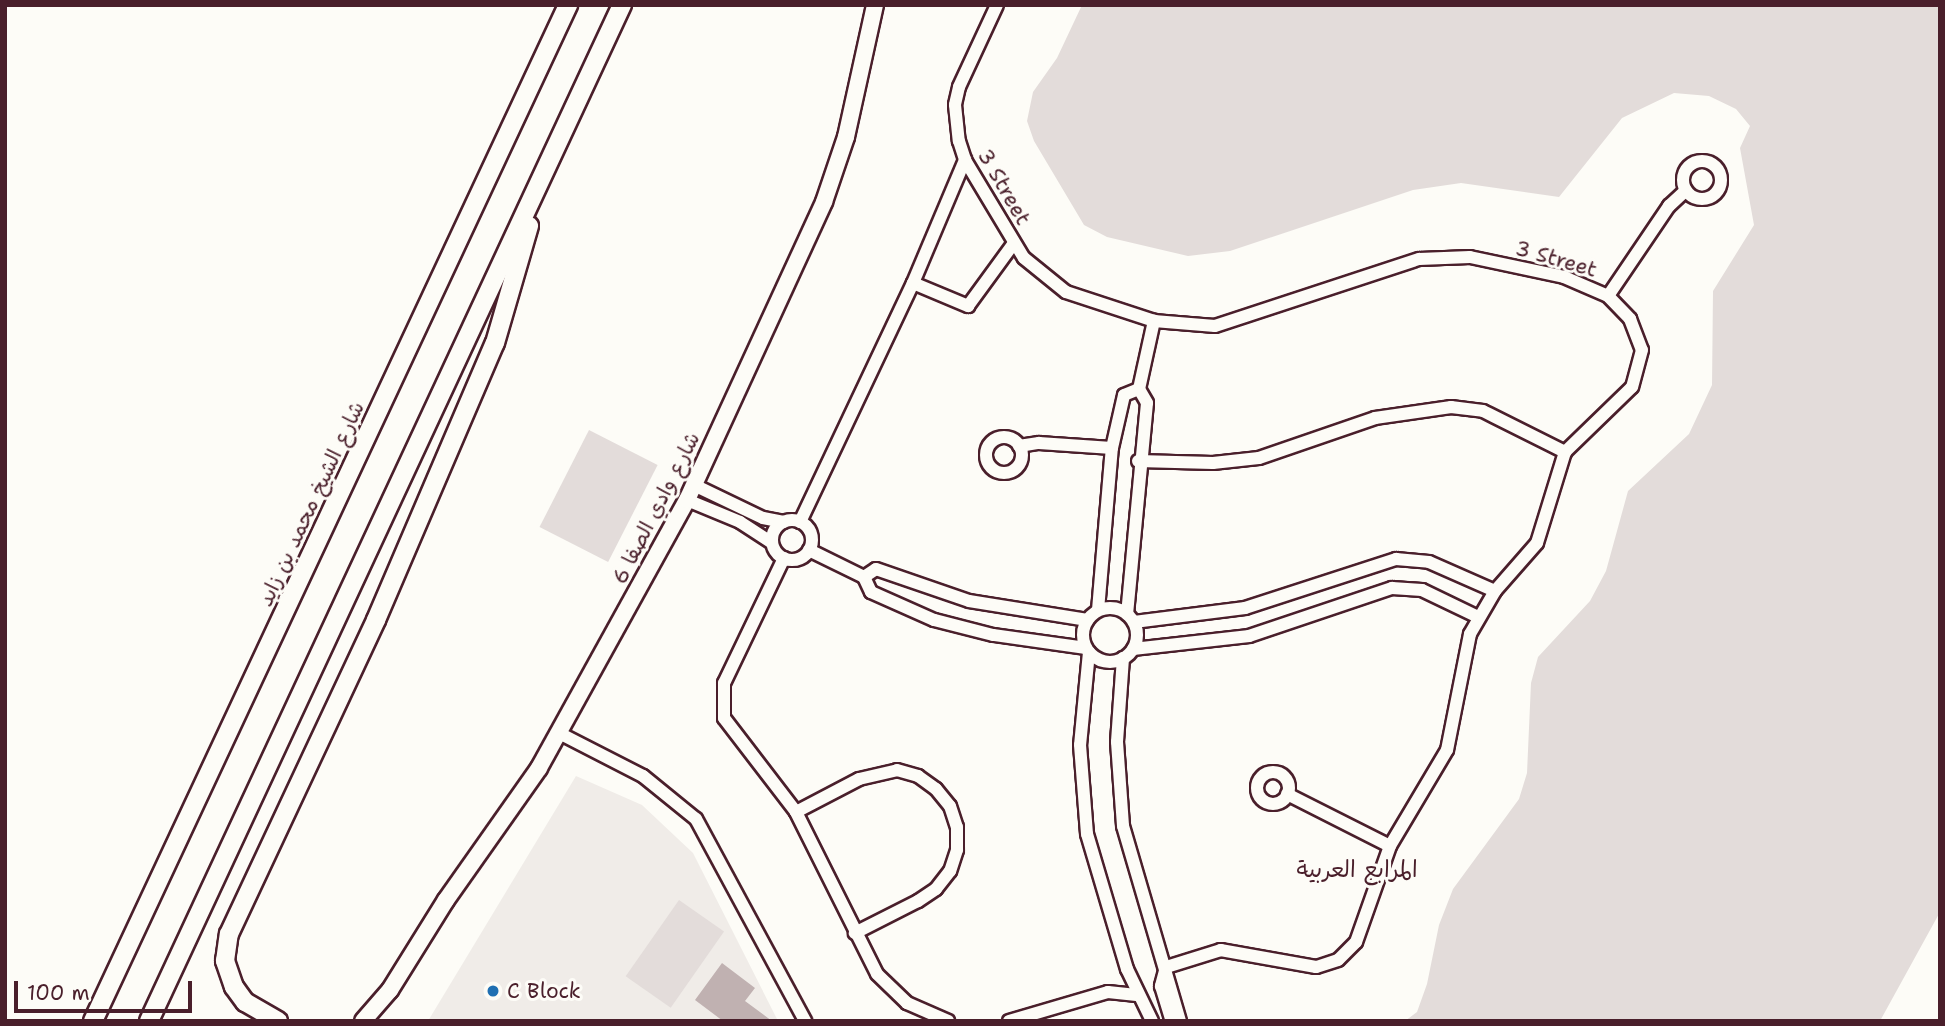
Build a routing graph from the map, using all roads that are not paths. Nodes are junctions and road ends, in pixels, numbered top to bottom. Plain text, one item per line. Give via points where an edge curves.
1 (568, 5) edge
2 (622, 5) edge
3 (875, 5) edge
4 (997, 5) edge
5 (965, 160) junction
6 (542, 178) junction
7 (1686, 190) dead end
8 (1014, 243) junction
9 (913, 283) junction
10 (1608, 296) junction
11 (1154, 321) junction
12 (1139, 389) junction
13 (1019, 446) dead end
14 (1112, 447) junction
15 (1565, 452) junction
16 (1139, 461) junction
17 (694, 485) junction
18 (721, 498) junction
19 (687, 500) junction
20 (713, 513) junction
21 (756, 515) junction
22 (784, 522) junction
23 (800, 522) junction
24 (750, 528) junction
25 (772, 543) junction
26 (809, 550) junction
27 (784, 558) junction
28 (864, 577) junction
29 (1495, 591) junction
30 (1098, 610) junction
31 (1478, 617) junction
32 (1131, 618) junction
33 (1087, 620) junction
34 (1087, 650) junction
35 (1128, 653) junction
36 (559, 733) junction
37 (1287, 794) dead end
38 (796, 811) junction
39 (1390, 846) junction
40 (855, 933) junction
41 (1166, 967) junction
42 (1127, 969) junction
43 (390, 990) junction
44 (1108, 992) junction
45 (1139, 995) junction
46 (274, 1019) edge
47 (93, 1021) edge
48 (149, 1021) edge
49 (363, 1021) edge
50 (381, 1021) edge
51 (805, 1021) edge
52 (948, 1021) edge
53 (1009, 1021) edge
54 (1152, 1021) edge
55 (1172, 1021) edge
56 (1180, 1021) edge

1 - 47 highway, شارع الشيخ محمد بن زايد
2 - 6 highway
3 - 17 main road, شارع وادي الصفا 6 via 846,137 824,202
4 - 5 street, 3 Street via 958,87 956,125
5 - 8 street, 3 Street
5 - 9 street
6 - 46 highway via 495,343 376,620 229,934 225,961 233,987 245,1002
6 - 48 highway
7 - 10 street via 1670,205
8 - 9 street via 968,306
8 - 11 street, 3 Street via 1037,272 1066,292
9 - 23 street
10 - 11 street, 3 Street via 1564,277 1453,255 1419,259 1235,322 1195,327
10 - 15 street, 3 Street via 1630,319 1642,363 1632,387
11 - 12 street
12 - 14 street via 1124,395
12 - 16 street via 1147,403
13 - 14 street
14 - 30 street
15 - 16 street via 1483,411 1451,407 1375,418 1259,458 1213,463
15 - 29 street, 3 Street via 1537,543
16 - 32 street
17 - 18 street
17 - 19 main road, شارع وادي الصفا 6
18 - 20 street
18 - 21 street
19 - 20 street
19 - 36 main road, شارع وادي الصفا 6
20 - 24 street
21 - 22 street
21 - 24 street
22 - 23 street
22 - 25 street via 774,530
23 - 26 street via 811,537
24 - 25 street
25 - 27 street
26 - 27 street via 795,559
26 - 28 street
27 - 38 street via 724,683 721,707 730,729
28 - 33 street via 876,569 976,603
28 - 34 street via 871,592 948,624
29 - 31 street, 3 Street
29 - 32 street via 1429,562 1396,559 1245,608
30 - 32 street via 1113,607
30 - 33 street
31 - 35 street via 1422,590 1392,588 1249,636
31 - 39 street, 3 Street via 1465,652 1447,750
32 - 35 street
33 - 34 street via 1082,634
34 - 35 street via 1106,662
34 - 42 street via 1080,746 1083,804 1093,862
35 - 41 street via 1116,742 1119,799 1136,881
36 - 43 main road, شارع وادي الصفا 6
36 - 51 street via 643,776 695,819
37 - 39 street
38 - 40 street
38 - 40 street via 859,779 897,770 927,782 950,806 957,850 943,880 918,901
39 - 41 street, 3 Street via 1362,931 1338,960 1305,967 1259,954 1221,950
40 - 52 street via 877,974 892,991 918,1009
41 - 55 street via 1160,981
41 - 56 street
42 - 44 street
42 - 45 street
43 - 49 main road, شارع وادي الصفا 6
43 - 50 main road, شارع وادي الصفا 6
44 - 45 street
44 - 53 street
45 - 54 street

